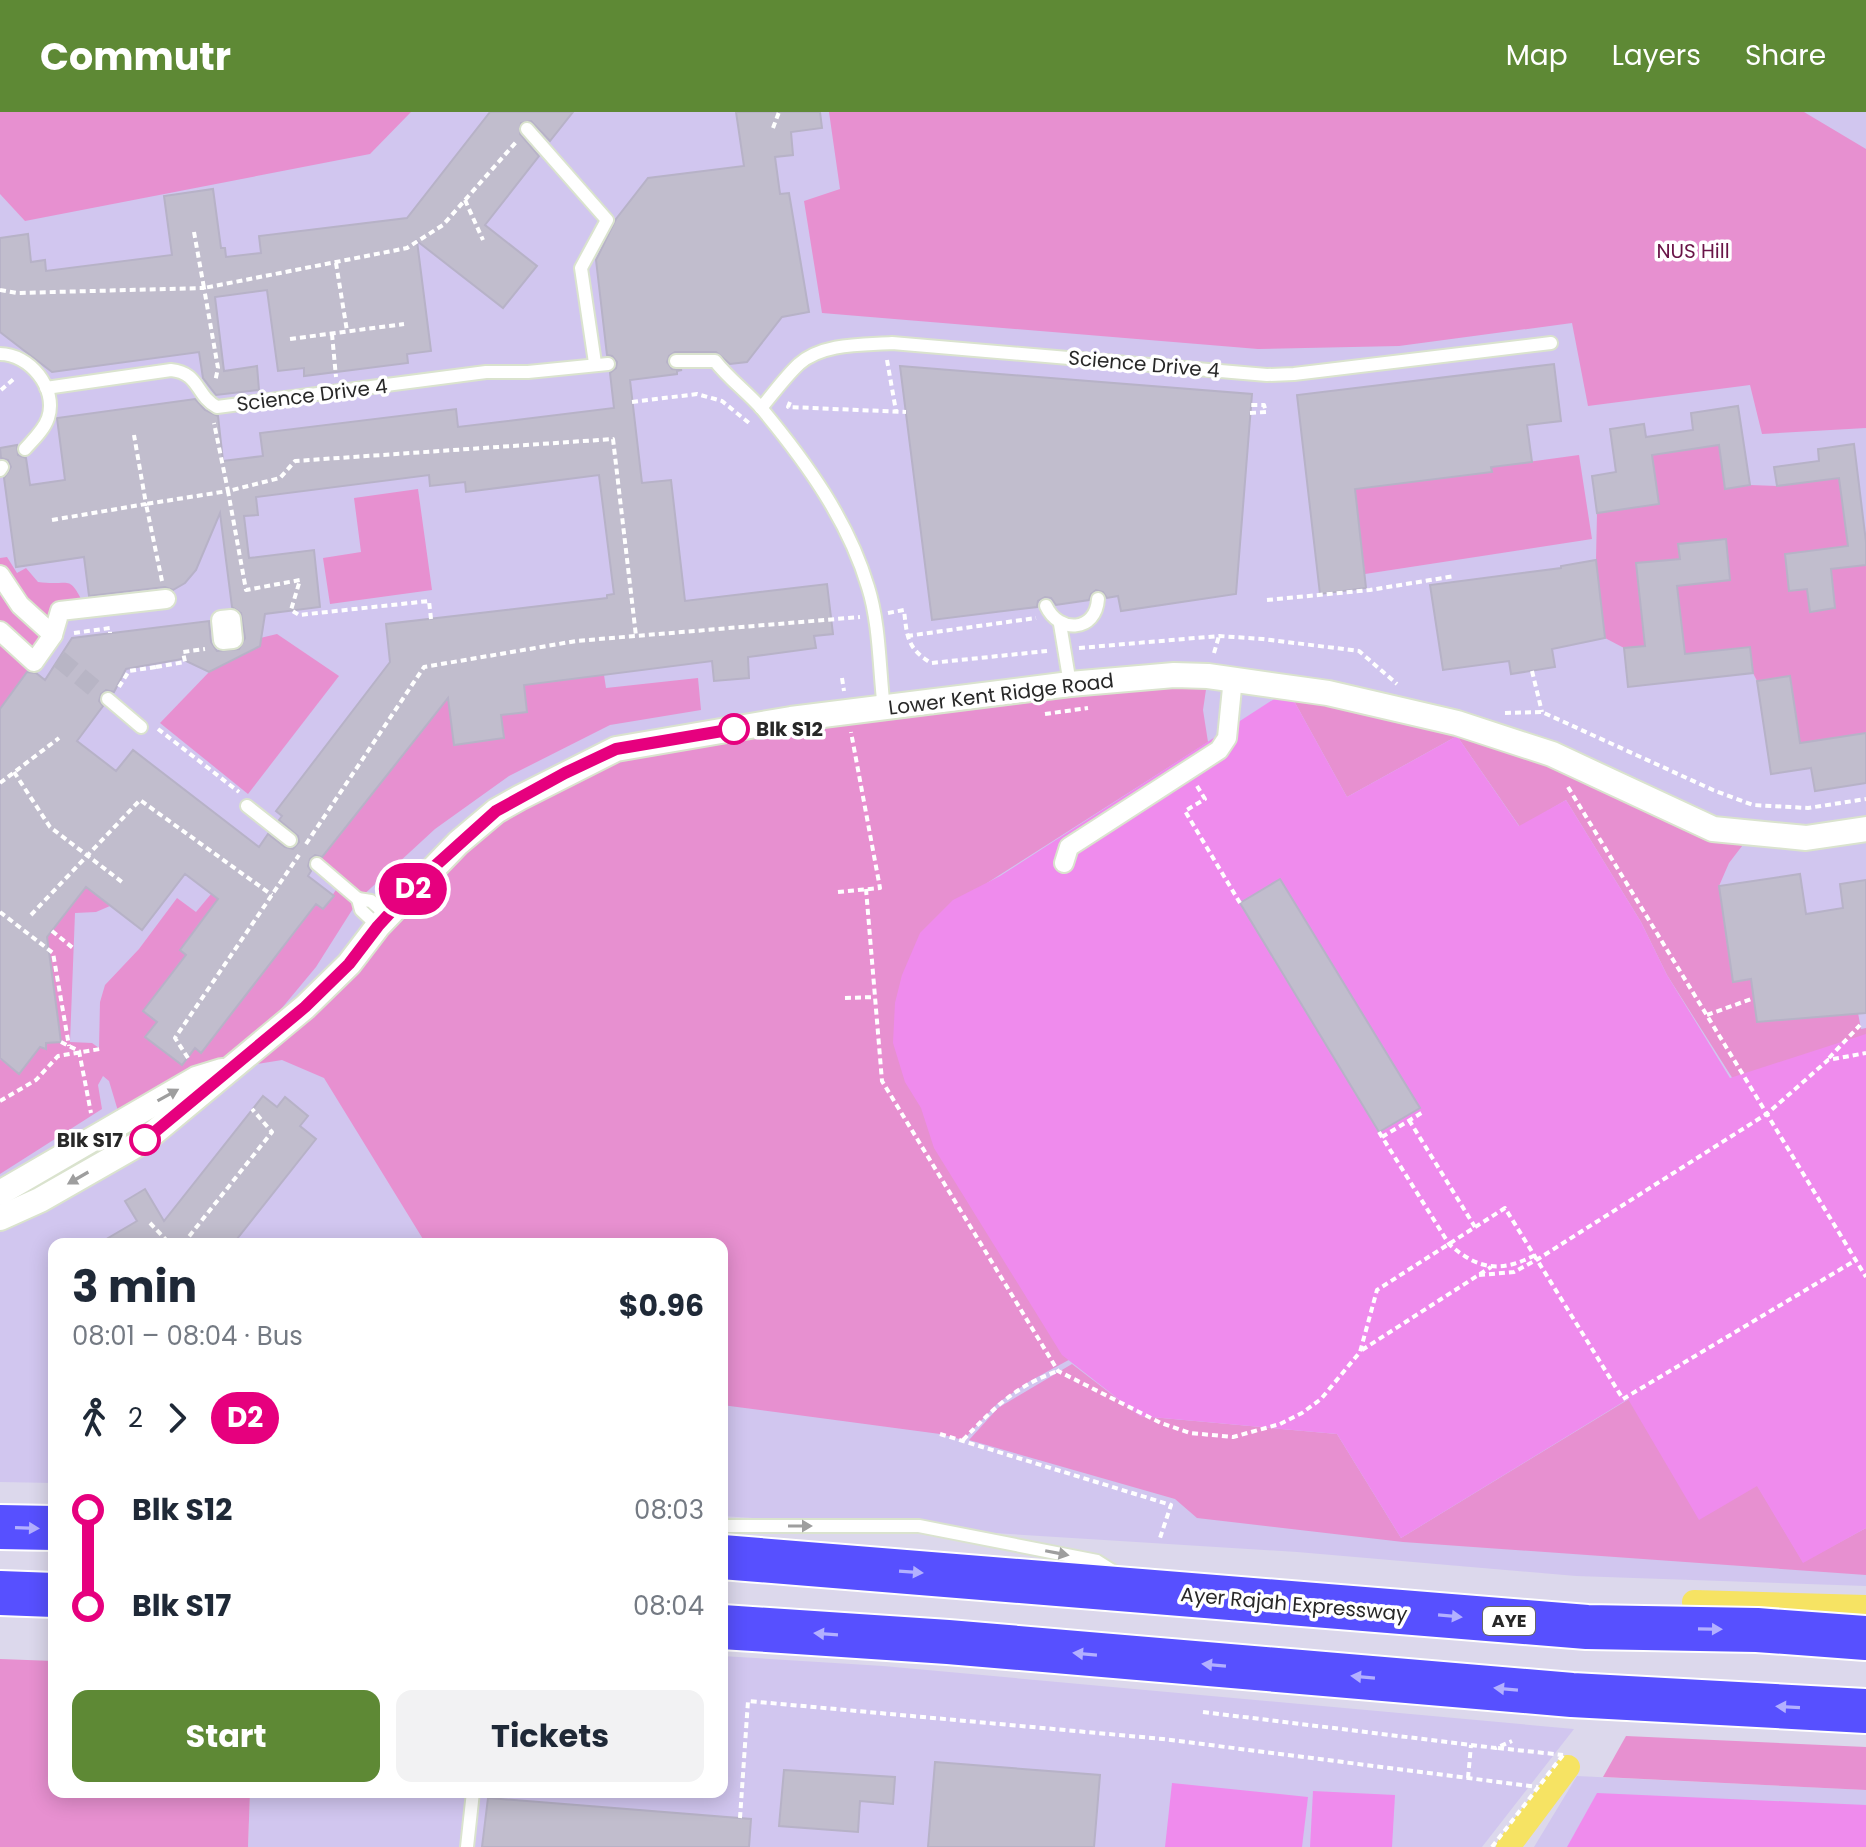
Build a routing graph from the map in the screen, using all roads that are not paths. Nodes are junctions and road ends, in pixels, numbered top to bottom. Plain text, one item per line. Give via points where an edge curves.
1 (527, 129) road end
2 (1551, 343) dead end
3 (0, 354) edge
4 (676, 361) dead end
5 (46, 388) junction
6 (761, 408) junction
7 (25, 449) dead end
8 (0, 575) edge
9 (5, 595) edge
10 (166, 599) road end
11 (1098, 599) dead end
12 (0, 631) edge
13 (60, 639) junction
14 (1233, 678) junction
15 (1070, 684) junction
16 (112, 694) tunnel mouth
17 (884, 709) junction
18 (146, 725) road end
19 (249, 803) road end
20 (1866, 829) edge
21 (290, 840) dead end
22 (1064, 863) dead end
23 (317, 864) dead end
24 (383, 921) junction
25 (232, 1068) junction
26 (0, 1193) edge
27 (0, 1218) edge
28 (728, 1526) edge
29 (0, 1527) edge
30 (48, 1528) edge
31 (728, 1557) edge
32 (1142, 1590) junction
33 (0, 1593) edge
34 (48, 1595) edge
35 (728, 1627) edge
36 (1866, 1638) edge
37 (1866, 1711) edge
38 (472, 1798) edge
39 (467, 1847) edge

1 - 5 lane, Science Drive 4 via 607,220 581,268 602,364 486,372 217,407 207,402 194,379 171,370
2 - 6 lane, Science Drive 4 via 1267,375 892,343 855,345 820,351 800,363
3 - 5 lane via 25,361
4 - 6 lane via 715,361
5 - 7 lane via 49,417
6 - 17 lane via 828,497 856,552 869,589
8 - 9 street
9 - 13 street
10 - 13 street via 60,611
11 - 15 lane via 1091,619 1070,626 1052,615
12 - 13 street via 34,662
14 - 15 street, Lower Kent Ridge Road via 1174,675
14 - 20 street, Lower Kent Ridge Road via 1343,696 1457,723 1552,754 1713,829 1806,838
14 - 22 street via 1227,738 1219,750 1069,847
15 - 17 street, Lower Kent Ridge Road
16 - 18 lane
17 - 24 street, Lower Kent Ridge Road via 616,749 496,811
19 - 21 lane
23 - 24 lane via 358,899 361,910
24 - 25 street, Lower Kent Ridge Road via 305,1007
26 -> 25 street, Lower Kent Ridge Road via 196,1079
25 -> 27 street, Lower Kent Ridge Road via 145,1140
28 -> 32 lane via 919,1526 1097,1561
29 -> 30 highway
31 -> 32 highway, Ayer Rajah Expressway / AYE
32 -> 36 highway, Ayer Rajah Expressway / AYE via 1587,1627
33 - 34 highway
37 -> 35 highway via 1572,1695
38 - 39 lane

